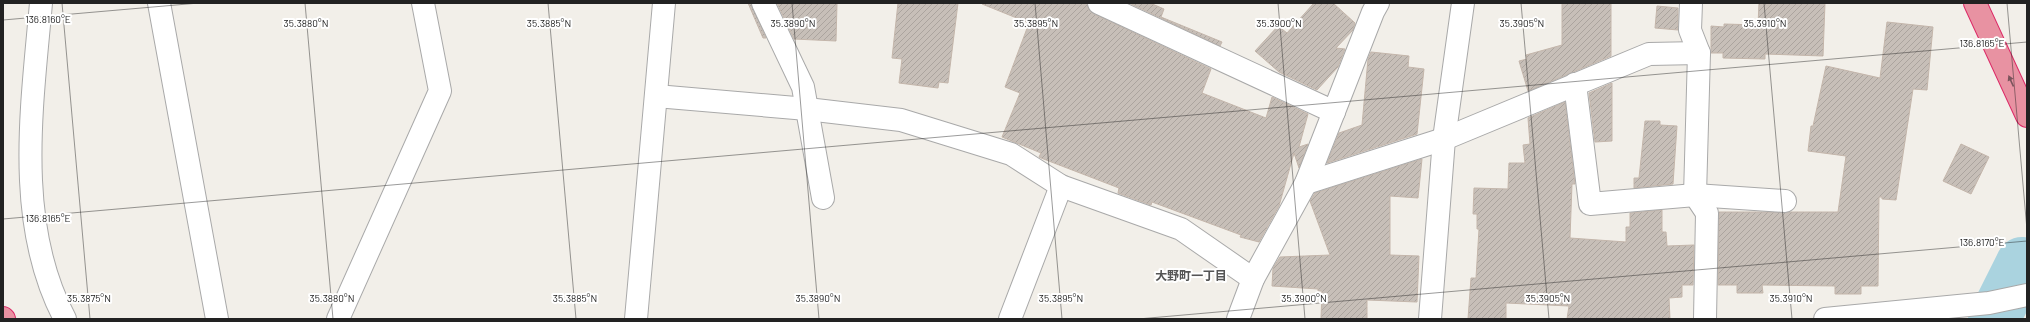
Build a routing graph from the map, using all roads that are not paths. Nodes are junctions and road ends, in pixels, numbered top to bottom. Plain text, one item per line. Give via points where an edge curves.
1 (41, 3) edge
2 (159, 3) edge
3 (423, 3) edge
4 (664, 3) edge
5 (763, 3) edge
6 (1099, 3) edge
7 (1378, 3) edge
8 (1463, 3) edge
9 (1691, 3) edge
10 (1975, 3) edge
11 (1699, 53) junction
12 (1575, 84) junction
13 (656, 96) junction
14 (807, 109) junction
15 (1334, 112) junction
16 (2027, 116) edge
17 (1444, 139) junction
18 (1306, 183) junction
19 (1061, 186) junction
20 (1695, 195) junction
21 (823, 198) dead end
22 (1785, 202) dead end
23 (1253, 279) junction
24 (2027, 295) edge
25 (65, 319) edge
26 (217, 319) edge
27 (338, 319) edge
28 (636, 319) edge
29 (1010, 319) edge
30 (1238, 319) edge
31 (1430, 319) edge
32 (1705, 319) edge
33 (1825, 319) edge

1 - 25 street via 31,116 30,177 37,238 55,301
2 - 26 street
3 - 27 street via 440,91
4 - 13 street
5 - 14 street via 803,87
6 - 15 street
7 - 15 street
8 - 17 street
9 - 11 street via 1690,30
16 -> 10 highway
11 - 12 street via 1649,54
11 - 20 street
12 - 17 street
12 - 20 street via 1590,204
13 - 14 street
13 - 28 street
14 - 19 street via 901,120 1011,154
14 - 21 street
15 - 18 street
17 - 18 street
17 - 31 street
18 - 23 street
19 - 23 street via 1181,229
19 - 29 street
20 - 22 street
20 - 32 street via 1706,213
23 - 30 street
24 - 33 street via 1989,303

